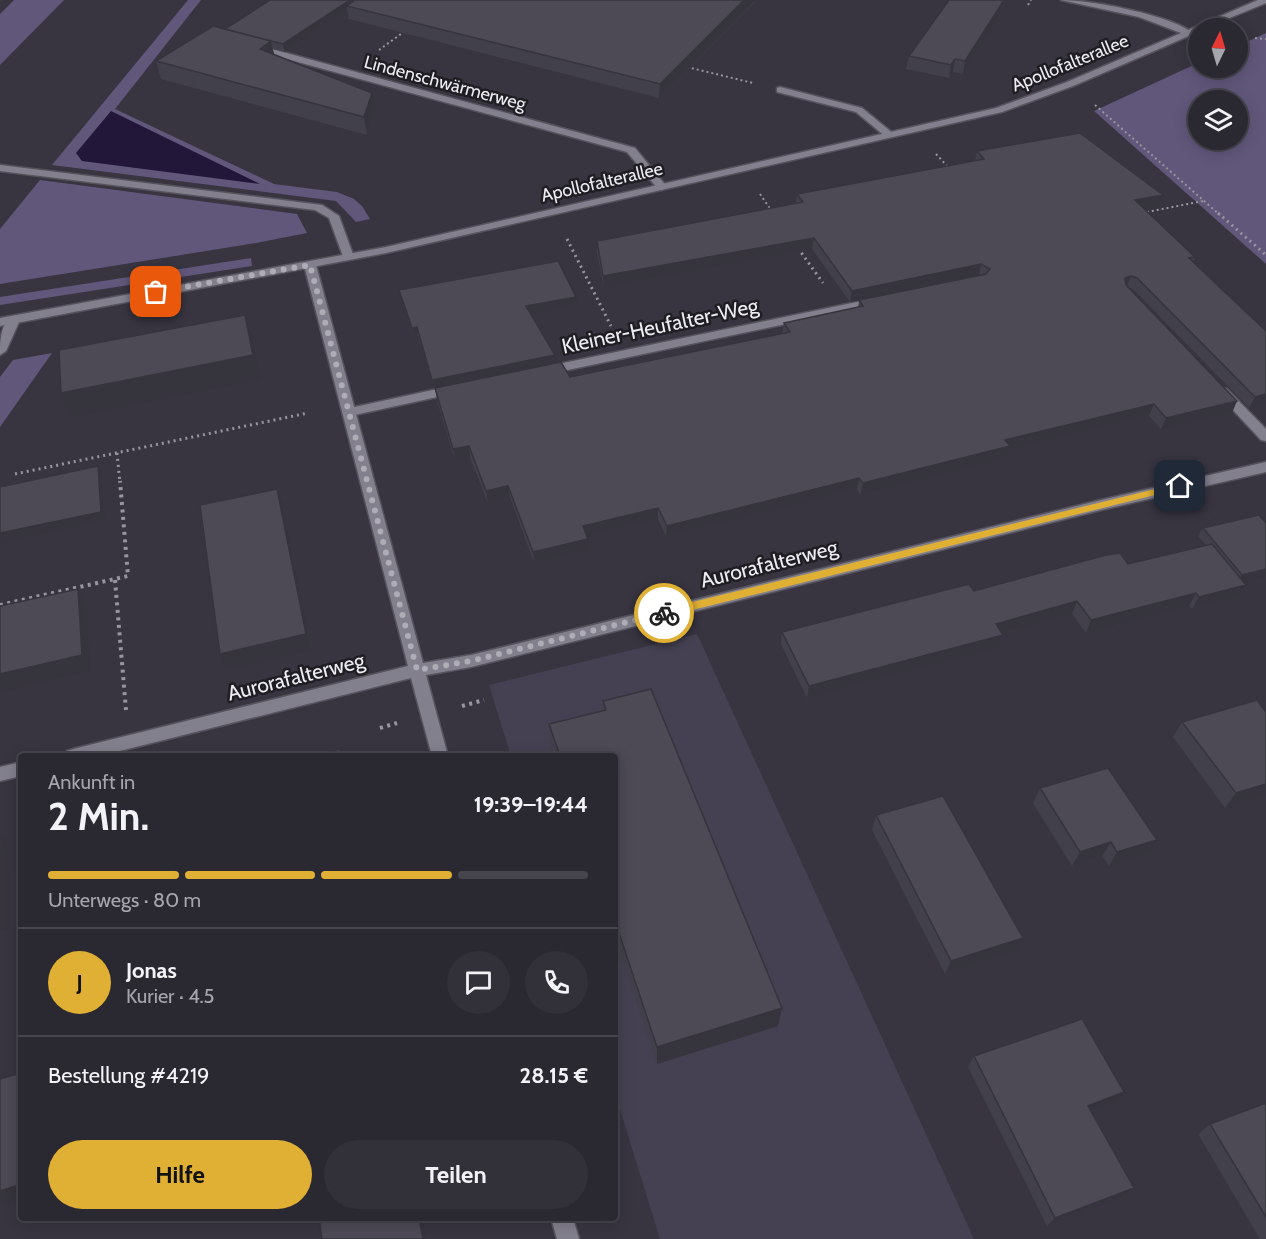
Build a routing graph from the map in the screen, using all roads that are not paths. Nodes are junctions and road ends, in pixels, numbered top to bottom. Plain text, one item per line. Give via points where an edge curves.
1 (1065, 0) edge
2 (1265, 0) edge
3 (1223, 18) edge
4 (1188, 28) edge
5 (1188, 33) edge
6 (248, 46) edge
7 (780, 90) dead end
8 (890, 135) junction
9 (0, 168) edge
10 (662, 187) junction
11 (348, 257) junction
12 (310, 265) junction
13 (887, 300) edge
14 (14, 320) junction
15 (0, 322) edge
16 (0, 351) edge
17 (532, 373) edge
18 (474, 385) edge
19 (1217, 386) edge
20 (350, 411) junction
21 (1266, 437) edge
22 (1266, 467) edge
23 (417, 670) junction
24 (85, 753) edge
25 (439, 753) edge
26 (18, 770) edge
27 (0, 774) edge
28 (563, 1221) edge
29 (568, 1239) edge

1 - 4 street
2 - 3 street, Apollofalterallee
5 - 8 street, Apollofalterallee via 1030,100
6 - 10 street, Lindenschwärmerweg via 631,150
7 - 8 street via 860,110
8 - 10 street, Apollofalterallee
9 - 11 street via 318,207 334,216
10 - 11 street, Apollofalterallee
11 - 12 street, Apollofalterallee
12 - 14 street, Apollofalterallee
12 - 20 street
13 - 17 street, Kleiner-Heufalter-Weg
14 - 15 street, Apollofalterallee
14 - 16 street
18 - 20 street
19 - 21 street
20 - 23 street
22 - 23 street, Aurorafalterweg via 471,661
23 - 24 street, Aurorafalterweg
23 - 25 street
26 - 27 street
28 - 29 street

